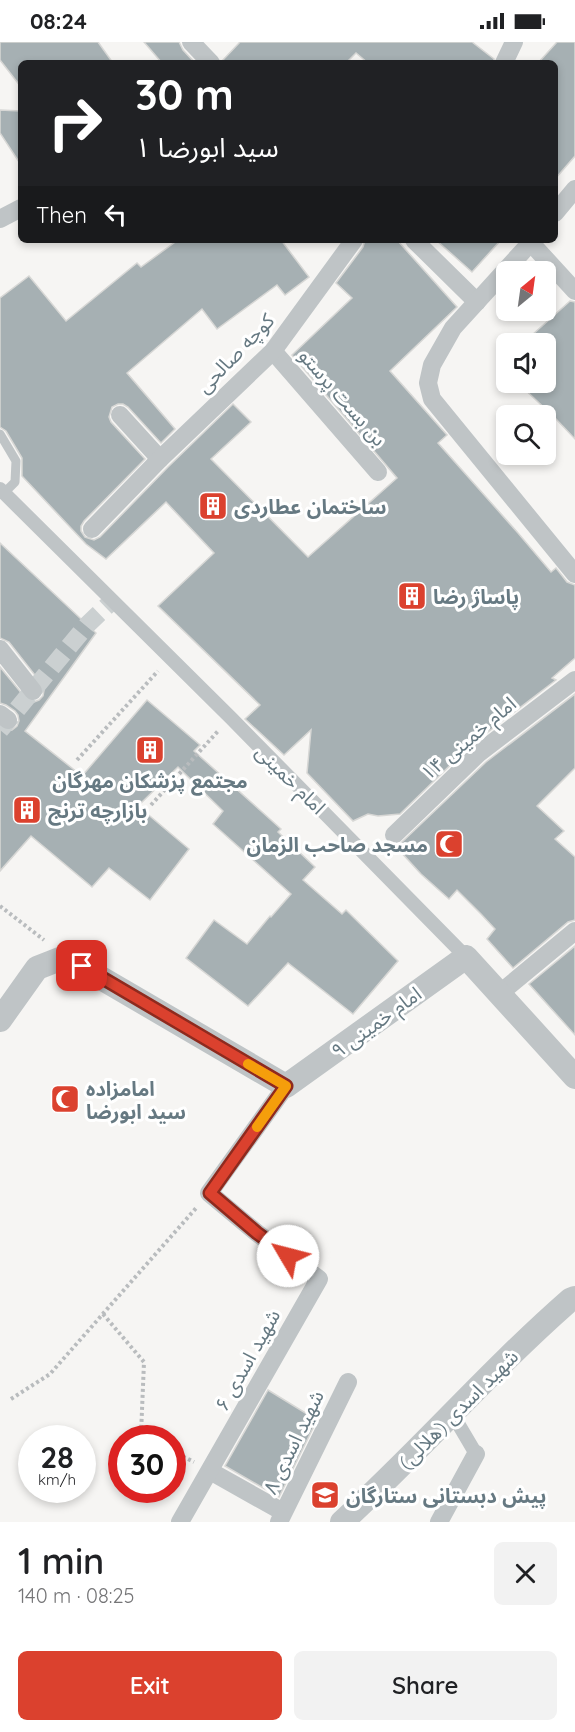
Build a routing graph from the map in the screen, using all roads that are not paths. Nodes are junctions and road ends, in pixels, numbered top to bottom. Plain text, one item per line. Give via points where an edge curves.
1 (191, 42) edge
2 (514, 42) edge
3 (208, 60) edge
4 (505, 60) edge
5 (575, 189) edge
6 (558, 209) edge
7 (18, 210) edge
8 (0, 219) edge
9 (352, 243) edge
10 (417, 243) edge
11 (530, 243) edge
12 (534, 243) edge
13 (575, 291) edge
14 (474, 304) junction
15 (273, 351) junction
16 (120, 415) dead end
17 (0, 434) edge
18 (160, 459) junction
19 (378, 472) dead end
20 (2, 491) edge
21 (92, 529) dead end
22 (575, 574) edge
23 (0, 649) edge
24 (575, 680) edge
25 (33, 691) dead end
26 (394, 835) dead end
27 (575, 931) edge
28 (466, 957) junction
29 (499, 994) junction
30 (0, 1020) edge
31 (575, 1077) edge
32 (286, 1086) junction
33 (575, 1298) edge
34 (348, 1382) dead end
35 (453, 1415) junction
36 (476, 1454) joint
37 (210, 1471) junction
38 (281, 1517) edge
39 (180, 1522) edge
40 (342, 1522) edge
41 (439, 1522) edge

1 - 3 street
2 - 4 street
5 - 6 street
7 - 8 street
9 - 15 street, کوچه صالحی
10 - 14 street
11 - 14 street
12 - 13 street
14 - 22 street via 453,328 432,365 428,383 432,399
15 - 18 street, کوچه صالحی
15 - 19 street, بن بست پرستو
16 - 18 street
17 - 20 lane via 16,461 15,482
18 - 21 street, کوچه صالحی
20 - 28 street, امام خمینی
23 - 25 street
24 - 26 street, امام خمینی ۱۴ via 479,753
27 - 29 street
28 - 29 street, امام خمینی
28 - 32 street, امام خمینی ۹
29 - 31 street, امام خمینی
30 - 32 street via 37,968 65,957
32 - 37 street, شهید اسدی ۶ via 210,1193 318,1279
33 - 35 street, شهید اسدی (هلالی) via 540,1326
34 - 38 street, شهید اسدی ۸
35 - 36 street
35 - 40 street, شهید اسدی (هلالی)
36 - 41 street
37 - 38 street
37 - 39 street, شهید اسدی ۶

